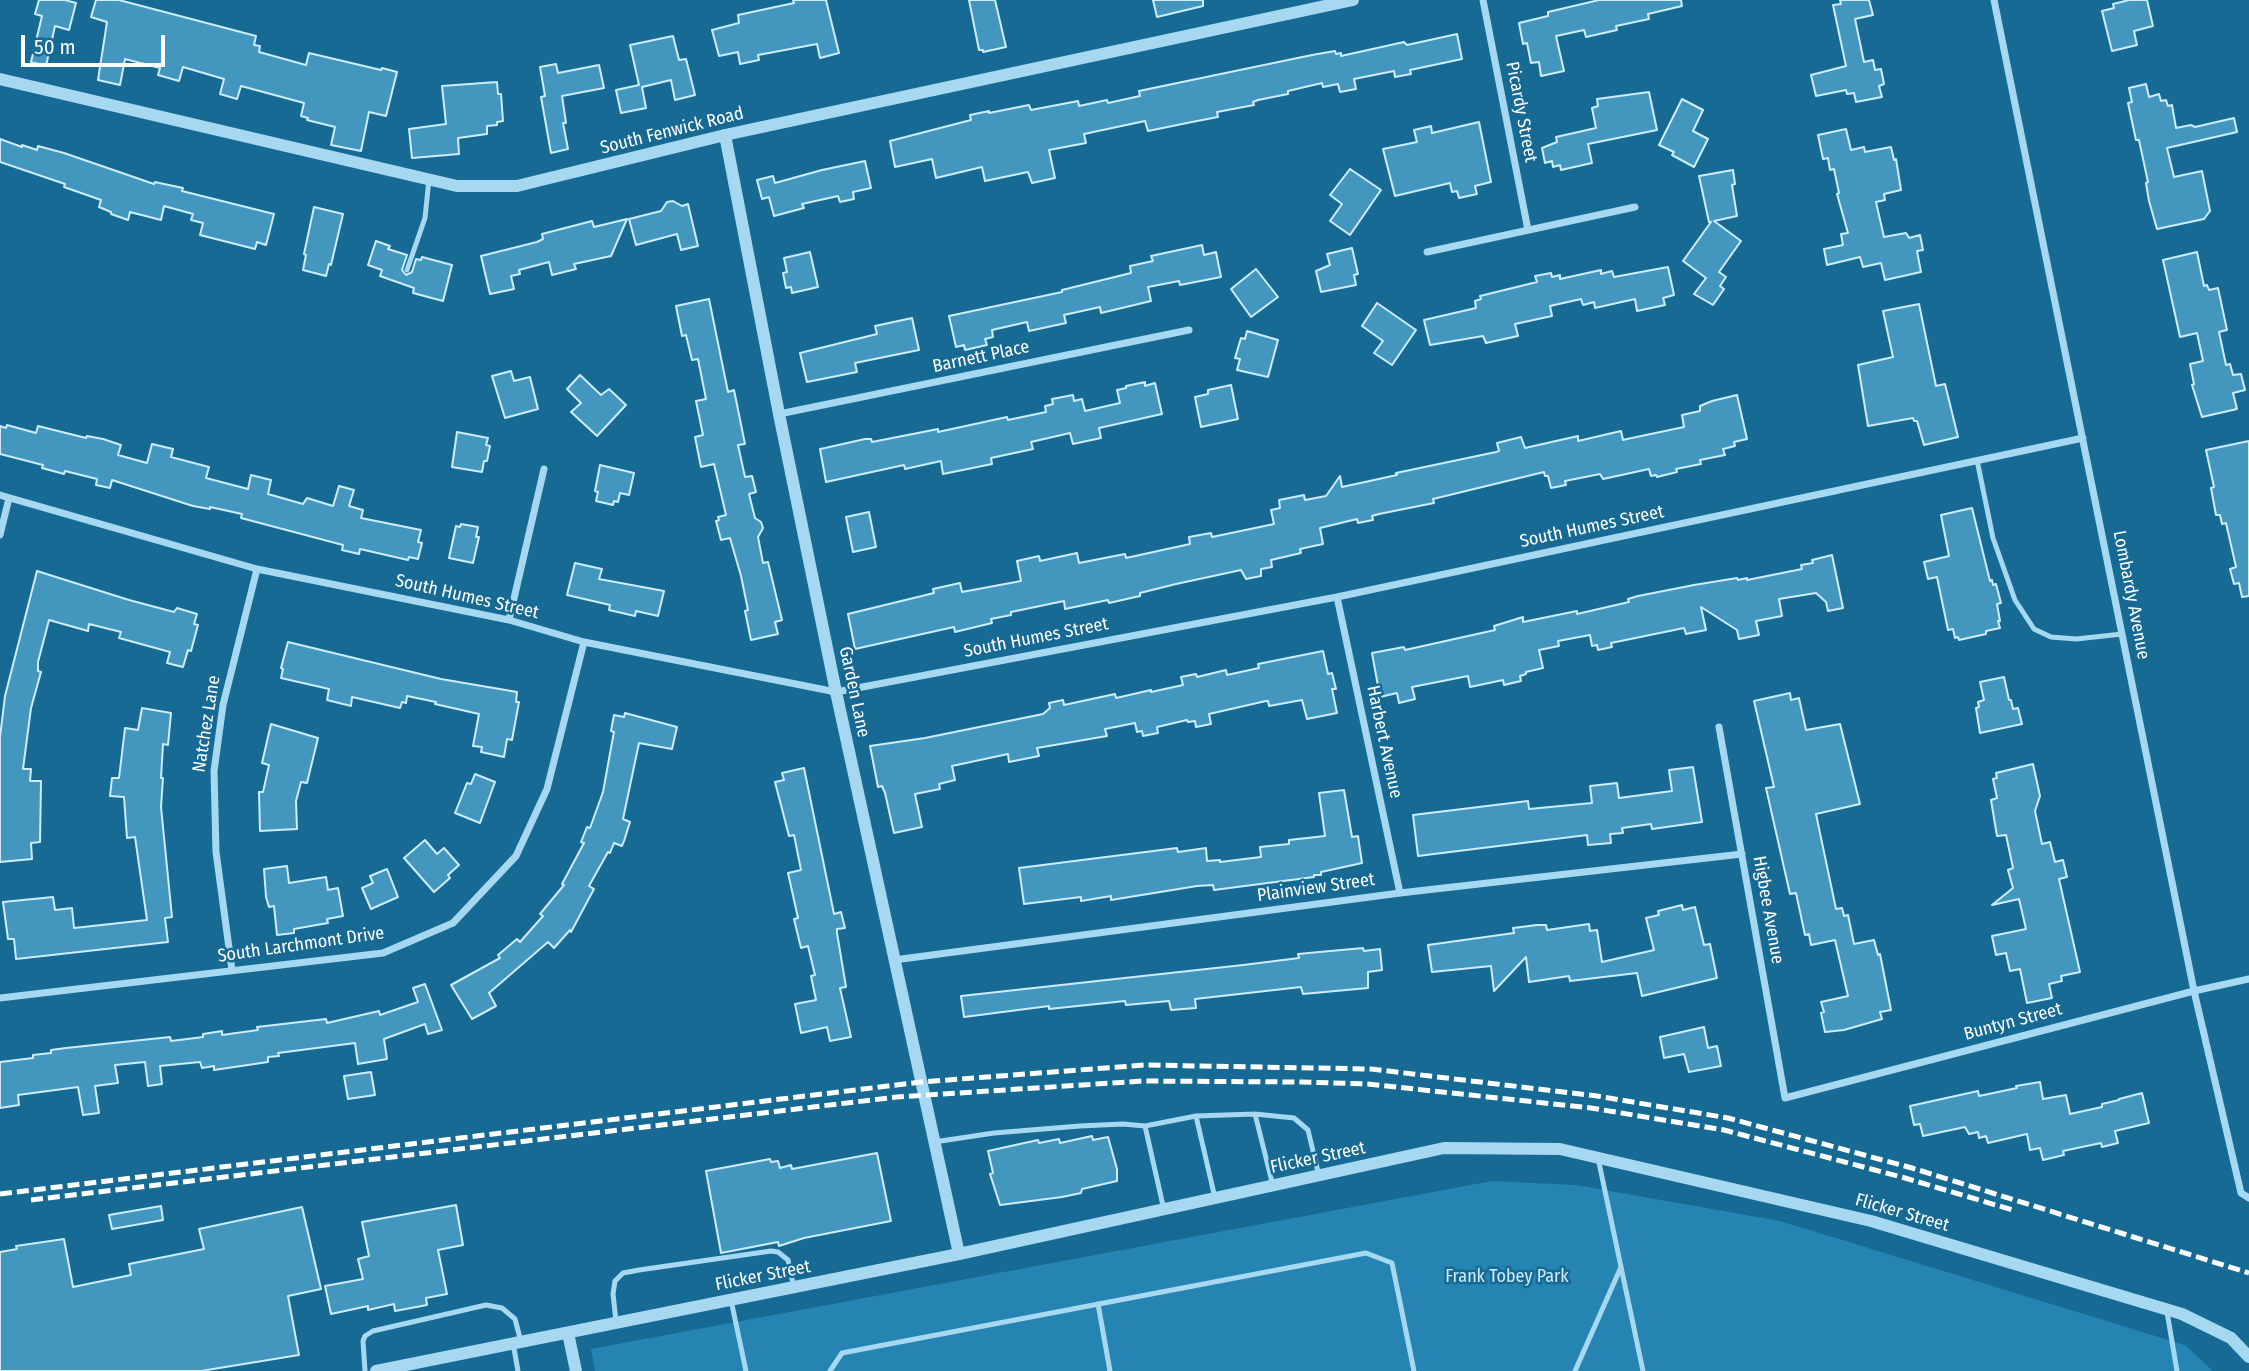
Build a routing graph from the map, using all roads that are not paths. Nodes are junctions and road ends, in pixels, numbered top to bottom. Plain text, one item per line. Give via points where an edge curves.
1 (1353, 0) edge
2 (1483, 0) edge
3 (1994, 0) edge
4 (0, 79) edge
5 (725, 135) junction
6 (429, 179) junction
7 (1635, 207) dead end
8 (1528, 230) junction
9 (1427, 252) dead end
10 (407, 270) dead end
11 (1189, 330) dead end
12 (779, 414) junction
13 (2083, 438) junction
14 (1978, 460) junction
15 (544, 470) dead end
16 (0, 495) edge
17 (9, 498) junction
18 (0, 535) edge
19 (257, 569) junction
20 (1337, 597) junction
21 (509, 620) junction
22 (2123, 634) junction
23 (584, 642) junction
24 (836, 692) junction
25 (1719, 727) dead end
26 (1742, 854) junction
27 (1400, 893) junction
28 (894, 960) junction
29 (232, 970) junction
30 (2249, 979) edge
31 (2194, 991) junction
32 (0, 998) edge
33 (1785, 1098) joint
34 (1255, 1114) junction
35 (1196, 1116) junction
36 (1145, 1126) junction
37 (934, 1142) junction
38 (1598, 1158) junction
39 (1319, 1176) junction
40 (1273, 1186) junction
41 (2247, 1196) edge
42 (1216, 1198) junction
43 (1164, 1210) junction
44 (959, 1254) junction
45 (1621, 1267) junction
46 (794, 1288) junction
47 (731, 1300) junction
48 (1098, 1304) junction
49 (2166, 1309) junction
50 (616, 1323) junction
51 (568, 1333) junction
52 (517, 1343) junction
53 (2249, 1357) edge
54 (365, 1371) edge
55 (376, 1371) edge
56 (518, 1371) edge
57 (576, 1371) edge
58 (746, 1371) edge
59 (830, 1371) edge
60 (1110, 1371) edge
61 (1414, 1371) edge
62 (1575, 1371) edge
63 (1643, 1371) edge
64 (2177, 1371) edge

1 - 5 street, South Fenwick Road
2 - 8 street, Picardy Street
3 - 13 street, Lombardy Avenue
4 - 6 street, South Fenwick Road
5 - 6 street, South Fenwick Road via 517,187 457,186
5 - 12 street, Garden Lane
6 - 10 lane via 425,218
7 - 8 street
8 - 9 street
11 - 12 street, Barnett Place
12 - 24 street, Garden Lane
13 - 14 street, South Humes Street
13 - 22 street, Lombardy Avenue
14 - 20 street, South Humes Street
14 - 22 lane via 1993,538 2015,600 2034,629 2051,637 2076,639
15 - 21 street
16 - 17 street, South Humes Street
17 - 18 street
17 - 19 street, South Humes Street
19 - 21 street, South Humes Street
19 - 29 street, Natchez Lane via 223,705 214,771 216,852
20 - 24 street, South Humes Street
20 - 27 street, Harbert Avenue
21 - 23 street, South Humes Street
22 - 31 street, Lombardy Avenue
23 - 24 street, South Humes Street
23 - 29 street, South Larchmont Drive via 547,789 516,856 453,923 383,953
24 - 28 street, Garden Lane
25 - 26 street, Higbee Avenue
26 - 27 street, Plainview Street
26 - 33 street, Higbee Avenue
27 - 28 street, Plainview Street
28 - 37 street, Garden Lane
29 - 32 street, South Larchmont Drive
30 - 31 street, Buntyn Street
31 - 33 street, Buntyn Street
31 - 41 street, Lombardy Avenue via 2241,1193
34 - 35 lane
34 - 39 lane via 1294,1118 1308,1130
34 - 40 lane
35 - 36 lane
35 - 42 lane
36 - 37 lane via 1080,1126
36 - 43 lane
37 - 44 street, Garden Lane
38 - 39 street, Flicker Street via 1560,1149 1444,1148
38 - 45 lane
38 - 49 street, Flicker Street via 1871,1221
39 - 40 street, Flicker Street
40 - 42 street, Flicker Street
42 - 43 street, Flicker Street
43 - 44 street, Flicker Street
44 - 46 street, Flicker Street
45 - 62 lane
45 - 63 lane
46 - 47 street, Flicker Street
46 - 50 lane via 788,1260 778,1252 623,1273 613,1294
47 - 50 street, Flicker Street
47 - 58 lane
48 - 59 lane via 842,1353
48 - 60 lane
48 - 61 lane via 1366,1253 1392,1263
49 - 53 street, Flicker Street via 2231,1338
49 - 64 lane
50 - 51 street, Flicker Street
51 - 52 street, Flicker Street
51 - 57 street
52 - 54 lane via 515,1319 502,1308 486,1305 373,1331 362,1341
52 - 55 street, Flicker Street
52 - 56 lane

